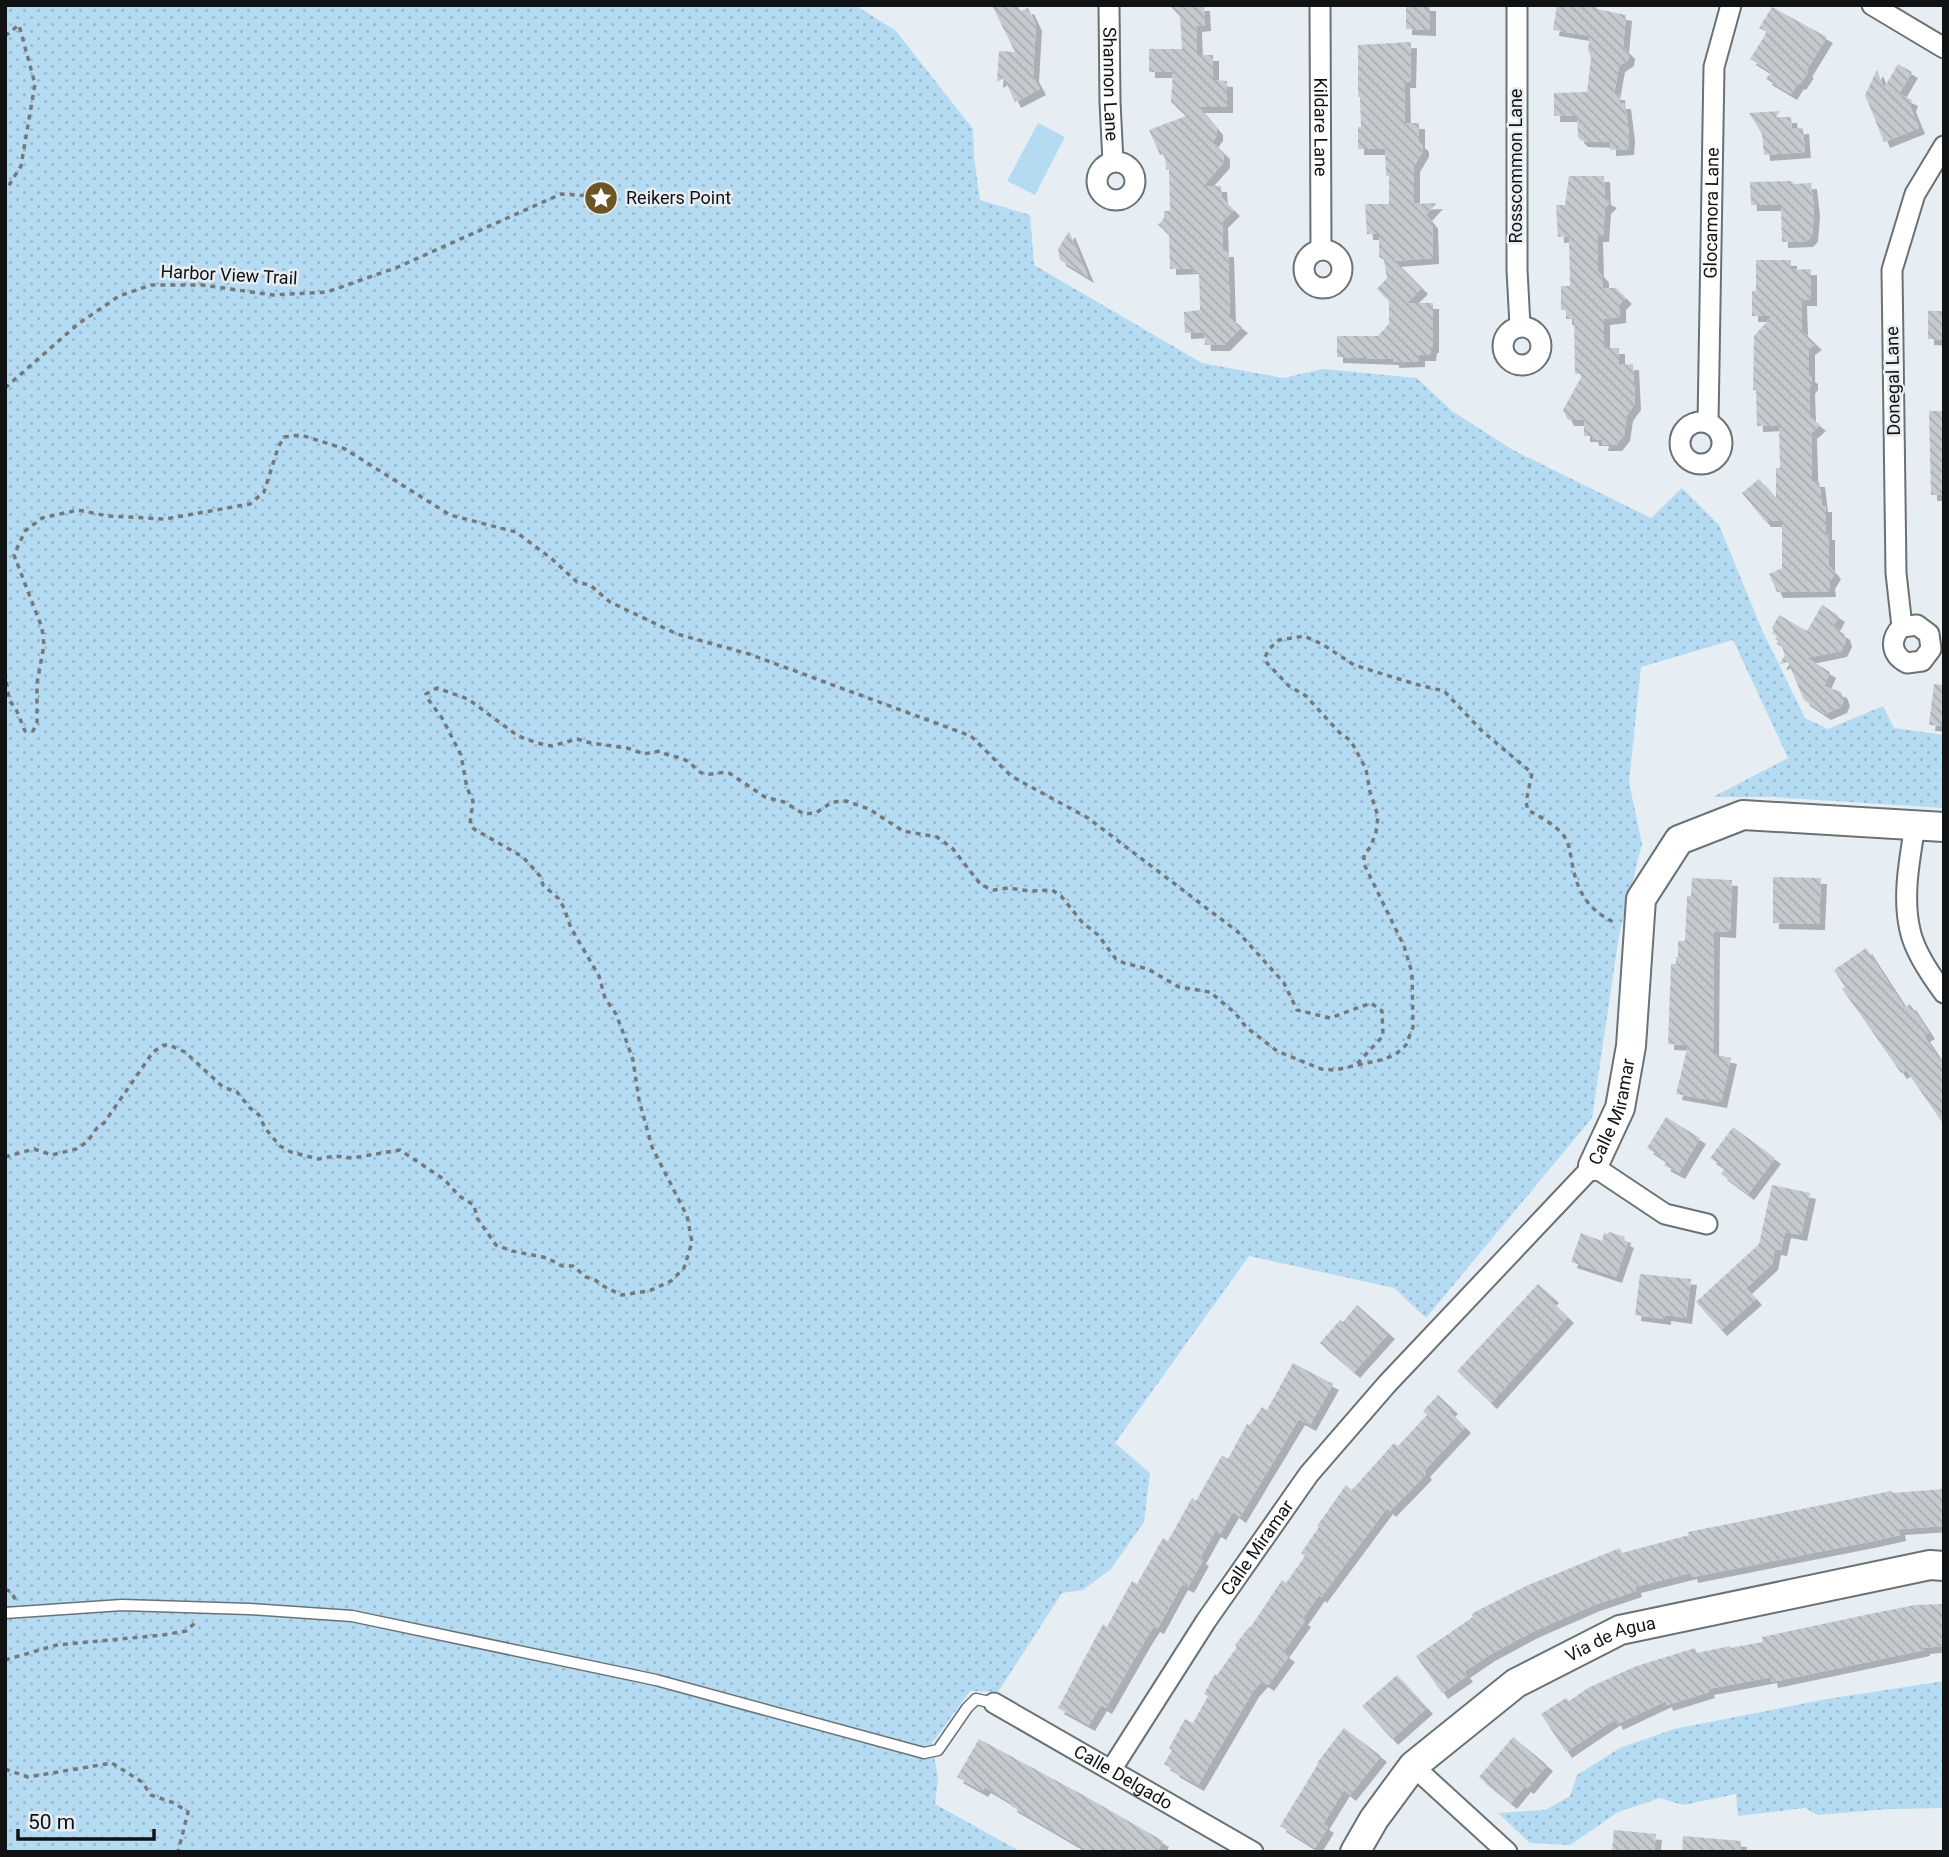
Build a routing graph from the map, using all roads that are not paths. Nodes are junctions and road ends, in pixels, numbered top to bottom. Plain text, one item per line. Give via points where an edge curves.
1 (1109, 5) edge
2 (1320, 5) edge
3 (1517, 5) edge
4 (1731, 5) edge
5 (1872, 5) edge
6 (1944, 48) edge
7 (1944, 146) edge
8 (1113, 162) dead end
9 (1321, 249) dead end
10 (1520, 326) dead end
11 (1708, 423) dead end
12 (1902, 627) dead end
13 (1915, 825) junction
14 (1944, 827) edge
15 (1944, 993) edge
16 (1593, 1166) junction
17 (1707, 1224) dead end
18 (1944, 1566) edge
19 (5, 1613) edge
20 (995, 1703) joint
21 (1413, 1766) junction
22 (1111, 1769) junction
23 (1253, 1852) edge
24 (1355, 1852) edge
25 (1507, 1852) edge

1 - 8 street, Shannon Lane
2 - 9 street, Kildare Lane
3 - 10 street, Rosscommon Lane
4 - 11 street, Glocamora Lane via 1714,67
5 - 6 street
7 - 12 street, Donegal Lane via 1915,194 1892,270 1895,573
13 - 14 street, Calle Miramar
13 - 15 street via 1907,895 1910,931
13 - 16 street, Calle Miramar via 1742,815 1679,840 1641,899 1631,1046 1620,1108
16 - 17 street via 1665,1214
16 - 22 street, Calle Miramar via 1387,1384 1309,1474 1206,1621
18 - 21 street, Via de Agua via 1930,1565 1620,1630 1516,1683
19 - 20 lane via 122,1605 352,1616 656,1680 924,1753 938,1750 976,1699
20 - 22 street, Calle Delgado
21 - 24 street, Via de Agua
21 - 25 street
22 - 23 street, Calle Delgado

